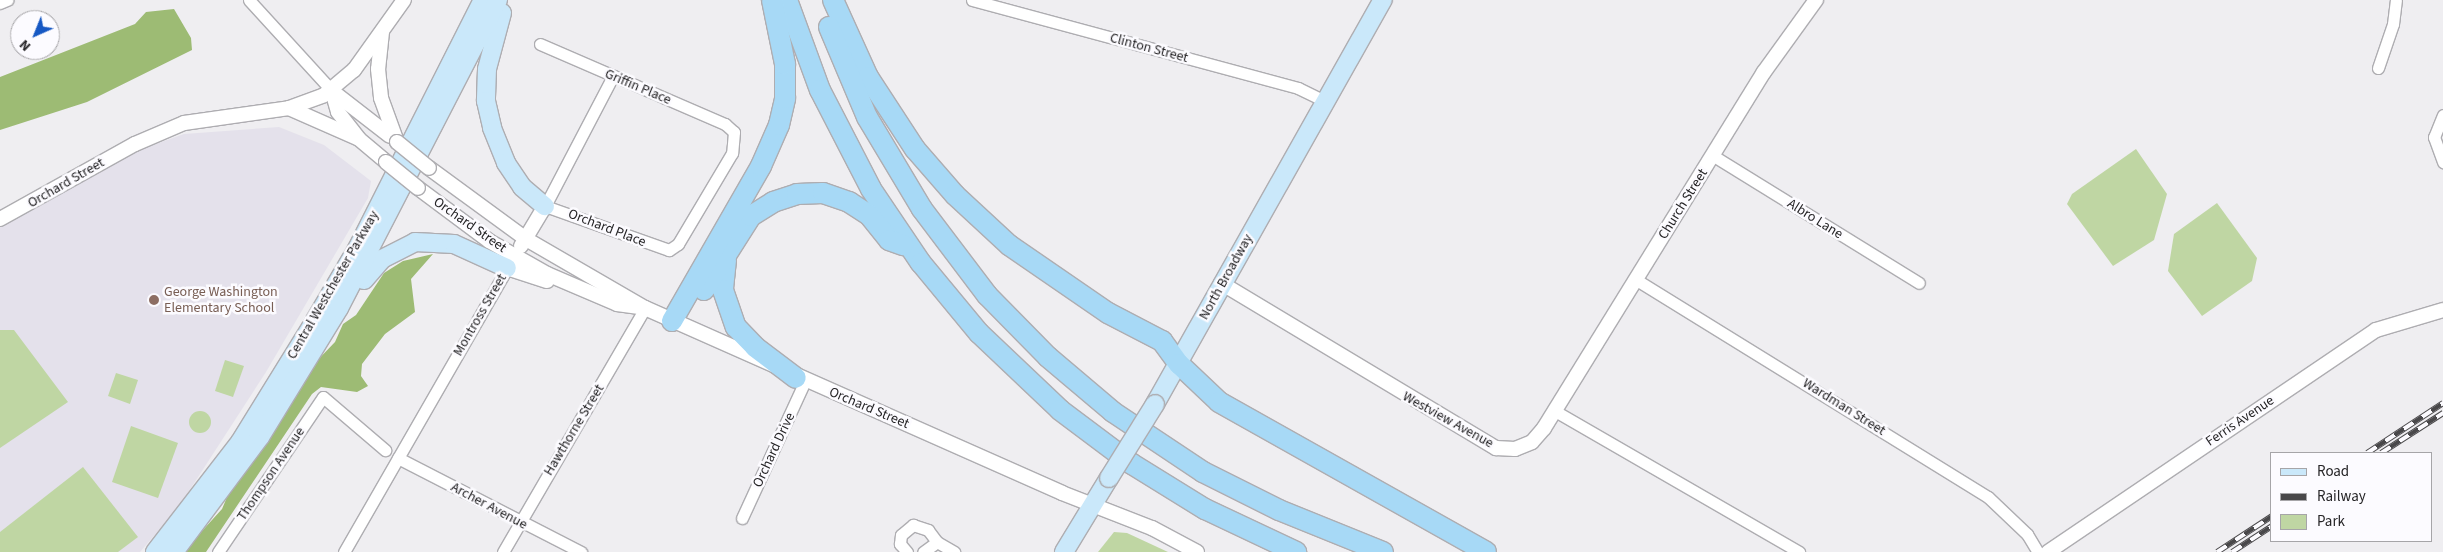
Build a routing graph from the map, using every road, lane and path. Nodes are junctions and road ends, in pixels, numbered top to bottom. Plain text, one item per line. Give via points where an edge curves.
1 (7, 0) edge
2 (249, 0) edge
3 (404, 0) edge
4 (483, 0) edge
5 (500, 0) edge
6 (772, 0) edge
7 (786, 0) edge
8 (820, 0) edge
9 (833, 0) edge
10 (972, 0) edge
11 (1383, 0) edge
12 (1816, 0) edge
13 (2396, 0) edge
14 (0, 3) edge
15 (382, 31) junction
16 (540, 44) dead end
17 (2378, 68) dead end
18 (613, 76) junction
19 (332, 91) junction
20 (1325, 101) junction
21 (289, 108) junction
22 (2443, 115) edge
23 (359, 140) junction
24 (397, 142) junction
25 (1712, 155) junction
26 (2443, 162) edge
27 (545, 206) junction
28 (0, 219) edge
29 (735, 238) junction
30 (526, 239) junction
31 (909, 247) junction
32 (669, 250) joint
33 (511, 262) junction
34 (1635, 279) junction
35 (1918, 283) dead end
36 (1221, 284) junction
37 (645, 308) junction
38 (2443, 310) edge
39 (677, 324) junction
40 (321, 338) junction
41 (1179, 364) junction
42 (800, 380) junction
43 (1555, 411) junction
44 (385, 450) dead end
45 (398, 458) junction
46 (1093, 505) junction
47 (742, 518) dead end
48 (519, 522) junction
49 (937, 542) junction
50 (155, 552) edge
51 (174, 552) edge
52 (218, 552) edge
53 (344, 552) edge
54 (503, 552) edge
55 (581, 552) edge
56 (907, 552) edge
57 (923, 552) edge
58 (954, 552) edge
59 (1064, 552) edge
60 (1197, 552) edge
61 (1296, 552) edge
62 (1383, 552) edge
63 (1486, 552) edge
64 (1799, 552) edge
65 (2038, 552) edge
66 (2048, 552) edge

1 - 14 street
2 - 19 street
3 - 15 street
4 - 50 main road, Central Westchester Parkway via 357,249 311,327 240,442
5 - 27 main road via 503,12 487,69 486,102 506,163 522,187
5 - 40 main road, Central Westchester Parkway via 382,231
6 - 39 highway via 785,64 785,98 779,125 761,166
7 - 31 highway via 839,131
8 - 62 highway via 858,96 910,191 959,261 1032,342 1113,412 1196,468 1279,510
9 - 41 highway via 857,58 882,100 915,149 955,196 1038,267 1108,313 1162,341
10 - 20 street, Clinton Street via 1298,88
11 - 20 main road, North Broadway
12 - 25 street, Church Street via 1764,72
13 - 17 street via 2393,24
15 - 19 street via 354,70
15 - 24 street via 378,69 381,98
16 - 18 street, Griffin Place
18 - 27 street, Montross Street
18 - 32 street, Griffin Place via 725,124 734,132 732,153 678,244
19 - 21 street, Orchard Street
19 - 23 street, Orchard Street via 338,112
19 - 24 street, Orchard Street
20 - 36 main road, North Broadway
21 - 23 street
21 - 28 street, Orchard Street via 184,122 135,144
22 - 26 street via 2434,137
23 - 33 street, Orchard Street, bridge
24 - 30 street, Orchard Street, bridge
25 - 34 street, Church Street
25 - 35 street, Albro Lane
27 - 30 street, Montross Street
27 - 32 street, Orchard Place
29 - 31 highway via 762,208 784,197 811,192 849,202 869,216 889,240
29 - 39 highway
29 - 42 highway via 723,276 729,314 745,338
30 - 33 street, Montross Street
30 - 37 street, Orchard Street
31 - 61 highway via 984,338 1076,424 1187,499
33 - 37 street, Orchard Street via 628,307
33 - 40 main road via 438,240 399,248 376,264
33 - 45 street, Montross Street
34 - 43 street, Church Street
34 - 65 street, Wardman Street via 1988,497 2026,534
36 - 41 main road, North Broadway
36 - 43 street, Westview Avenue via 1496,448 1515,449 1532,442
37 - 39 street, Orchard Street
37 - 48 street, Hawthorne Street
38 - 66 street, Ferris Avenue via 2376,330
39 - 42 street, Orchard Street
40 - 51 main road, Central Westchester Parkway via 233,476
41 - 46 main road, North Broadway, bridge
41 - 63 highway via 1219,402
42 - 46 street, Orchard Street
42 - 47 street, Orchard Drive
43 - 64 street
44 - 52 street, Thompson Avenue via 323,396
45 - 48 street, Archer Avenue
45 - 53 street, Montross Street
46 - 59 main road, North Broadway
46 - 60 street, Orchard Street via 1152,528
48 - 54 street, Hawthorne Street
48 - 55 street, Archer Avenue
49 - 56 street via 928,530 913,525 901,536 900,544
49 - 57 street
49 - 58 street

